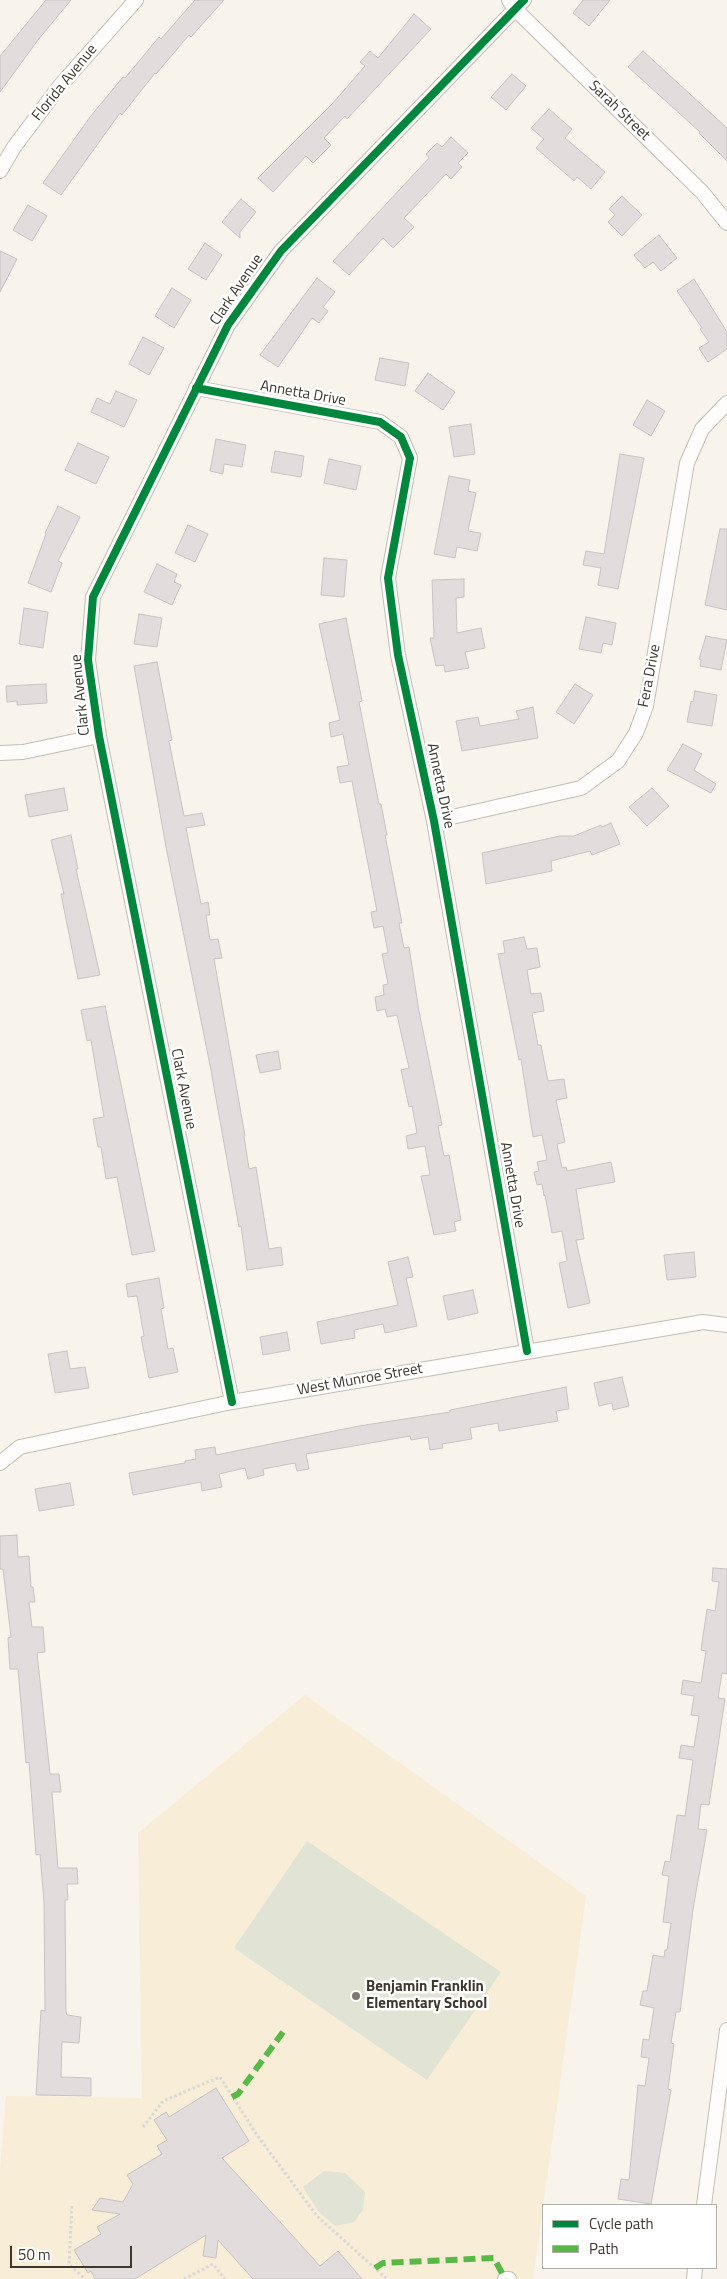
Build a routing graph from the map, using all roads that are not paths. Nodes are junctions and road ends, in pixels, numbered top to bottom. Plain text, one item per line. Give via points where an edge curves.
1 (136, 0) edge
2 (516, 3) edge
3 (0, 171) edge
4 (727, 223) edge
5 (196, 388) junction
6 (727, 403) edge
7 (99, 736) junction
8 (0, 754) edge
9 (434, 821) junction
10 (727, 1325) edge
11 (527, 1351) junction
12 (232, 1402) junction
13 (0, 1463) edge
14 (727, 2030) edge
15 (704, 2204) edge

1 - 3 street, Florida Avenue via 59,87
2 - 4 street, Sarah Street via 702,192
2 - 5 street, Clark Avenue via 281,251 228,324
5 - 7 street, Clark Avenue via 93,598 88,660
5 - 9 street, Annetta Drive via 380,422 401,437 410,458 388,578 398,655
6 - 9 street, Fera Drive via 702,429 687,463 646,706 636,733 618,761 581,788
7 - 8 street
7 - 12 street, Clark Avenue
9 - 11 street, Annetta Drive
10 - 11 street, West Munroe Street via 703,1322
11 - 12 street, West Munroe Street
12 - 13 street, West Munroe Street via 20,1447
14 - 15 street

